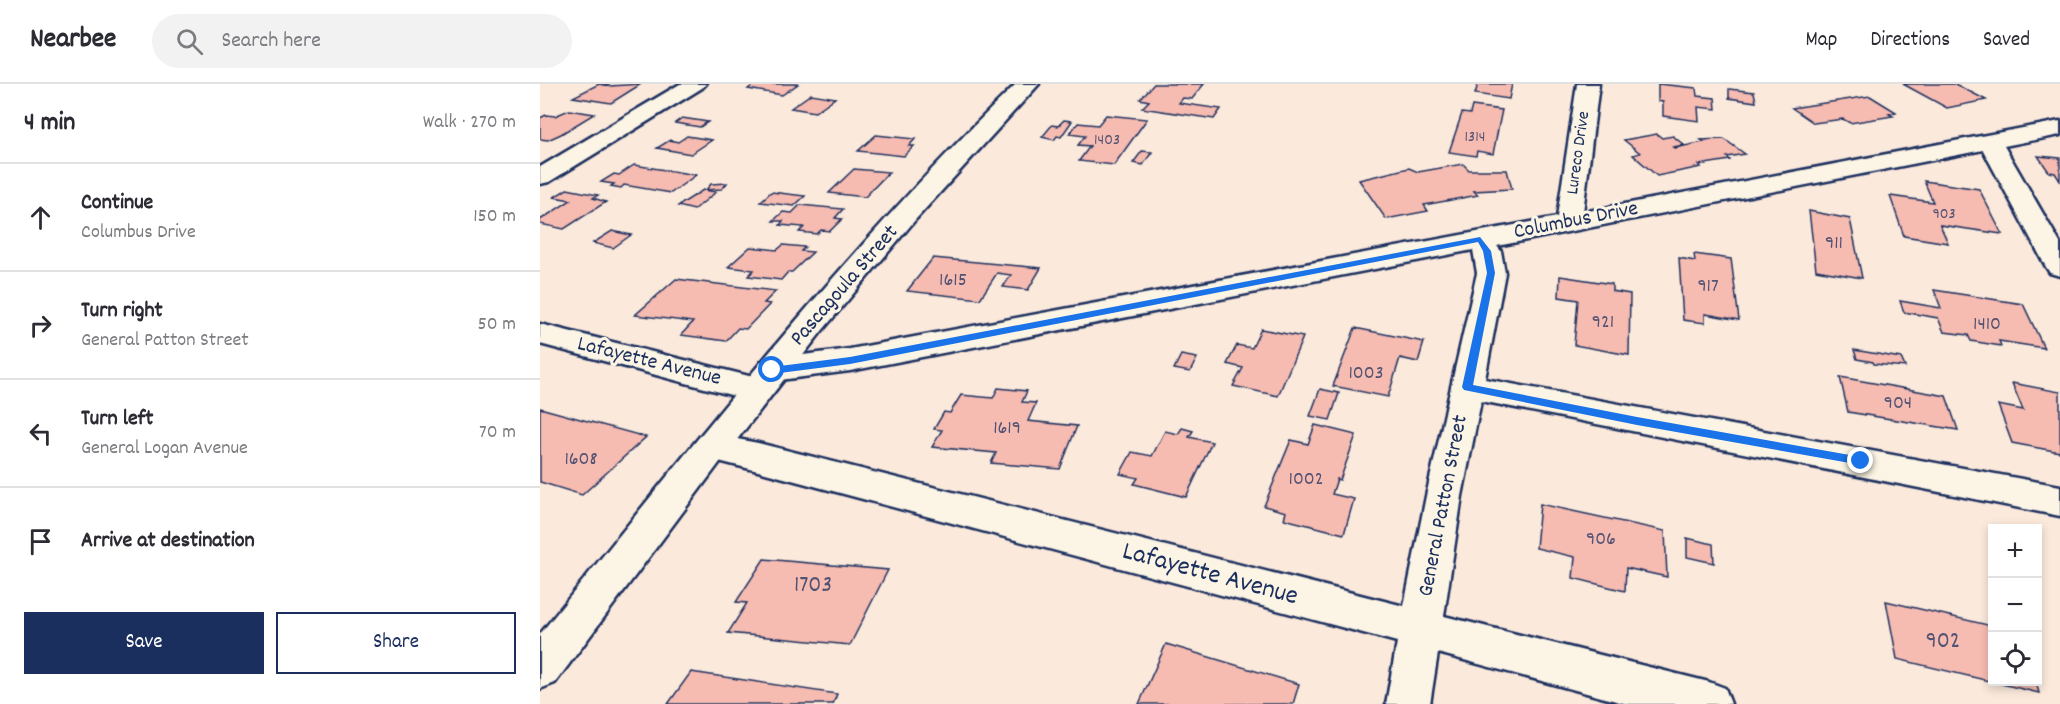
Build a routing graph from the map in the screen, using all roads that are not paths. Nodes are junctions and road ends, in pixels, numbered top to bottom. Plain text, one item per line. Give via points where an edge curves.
1 (694, 84) edge
2 (1028, 84) edge
3 (1588, 84) edge
4 (2060, 128) edge
5 (1990, 141) junction
6 (540, 177) edge
7 (1569, 222) junction
8 (1480, 240) junction
9 (2060, 267) edge
10 (540, 334) edge
11 (765, 380) junction
12 (1467, 387) junction
13 (711, 447) junction
14 (2060, 501) edge
15 (1421, 631) junction
16 (540, 668) edge
17 (1408, 704) edge
18 (1709, 704) edge

1 - 6 street
2 - 11 street, Pascagoula Street via 838,290
3 - 7 street, Lureco Drive
4 - 5 street, Columbus Drive
5 - 7 street, Columbus Drive
5 - 9 street
7 - 8 street, Columbus Drive
8 - 11 street, Columbus Drive via 850,360
8 - 12 street, General Patton Street via 1487,251 1491,273
10 - 11 street, Lafayette Avenue
11 - 13 street, Pascagoula Street
12 - 14 street
12 - 15 street, General Patton Street
13 - 15 street, Lafayette Avenue
13 - 16 street, Pascagoula Street
15 - 17 street, General Patton Street
15 - 18 street, Lafayette Avenue

